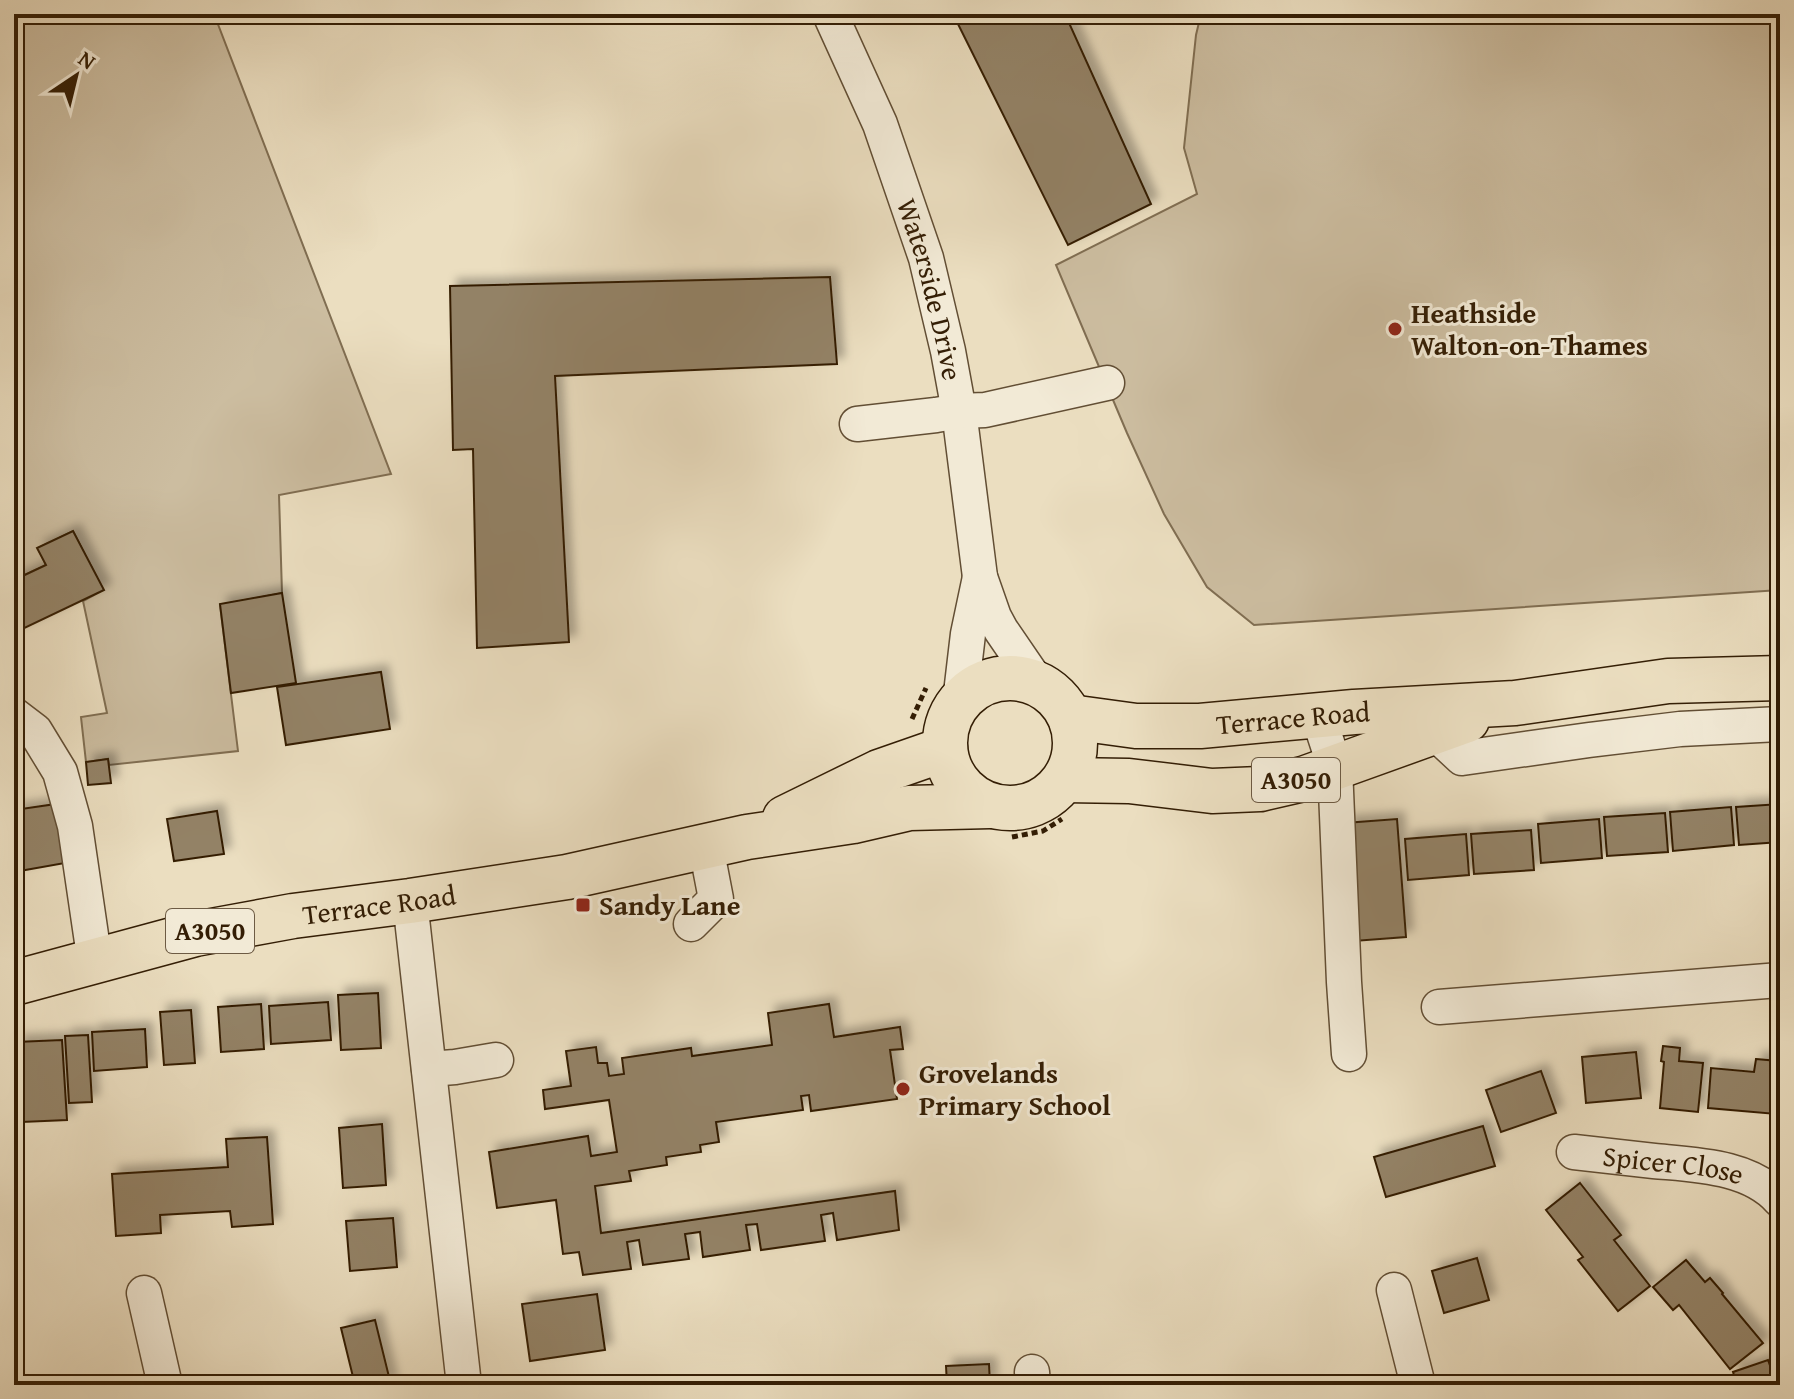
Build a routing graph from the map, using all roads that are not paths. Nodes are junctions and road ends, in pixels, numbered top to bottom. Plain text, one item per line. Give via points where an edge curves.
1 (830, 14) edge
2 (1107, 383) dead end
3 (959, 411) junction
4 (857, 424) dead end
5 (980, 577) junction
6 (1780, 678) edge
7 (1038, 684) junction
8 (944, 690) junction
9 (1515, 703) junction
10 (14, 715) edge
11 (1318, 715) junction
12 (1070, 717) junction
13 (1780, 724) edge
14 (1434, 732) junction
15 (945, 749) junction
16 (1335, 767) junction
17 (1065, 780) junction
18 (990, 806) junction
19 (727, 842) junction
20 (410, 901) junction
21 (691, 924) dead end
22 (96, 960) junction
23 (1780, 980) edge
24 (14, 983) edge
25 (1439, 1007) dead end
26 (1349, 1054) dead end
27 (496, 1060) dead end
28 (429, 1069) junction
29 (1574, 1152) dead end
30 (1777, 1190) edge
31 (1394, 1290) dead end
32 (144, 1293) dead end
33 (165, 1385) edge
34 (464, 1385) edge
35 (1418, 1385) edge

1 - 3 street, Waterside Drive via 880,124 926,258
2 - 3 street
3 - 4 street
3 - 5 street, Waterside Drive
5 - 7 street, Waterside Drive via 1001,630
5 - 8 street, Waterside Drive via 968,634
6 - 9 main road, Terrace Road / A3050 via 1668,681
7 - 8 main road via 1011,677 970,691
7 - 12 main road via 1051,691
8 - 15 main road via 955,707 946,727
9 - 11 main road, Terrace Road / A3050
9 - 14 main road, Terrace Road / A3050
10 - 22 street via 35,731 60,772 75,826
11 - 12 main road, Terrace Road / A3050 via 1200,726 1136,726
11 - 16 street
12 - 17 main road via 1075,749
13 - 14 street via 1680,729 1462,758
14 - 16 main road, Terrace Road / A3050
15 - 18 main road via 952,774 968,793
15 - 19 main road, Terrace Road / A3050 via 879,772
16 - 17 main road, Terrace Road / A3050 via 1260,789 1212,791
16 - 26 street
17 - 18 main road via 1039,802 1006,809
18 - 19 main road, Terrace Road / A3050 via 909,808
19 - 20 main road, Terrace Road / A3050 via 567,877
19 - 21 street via 716,899
20 - 22 main road, Terrace Road / A3050 via 195,934
20 - 28 street
22 - 24 main road, Terrace Road / A3050
23 - 25 street
27 - 28 street
28 - 34 street
29 - 30 street, Spicer Close via 1714,1167
31 - 35 street
32 - 33 street

